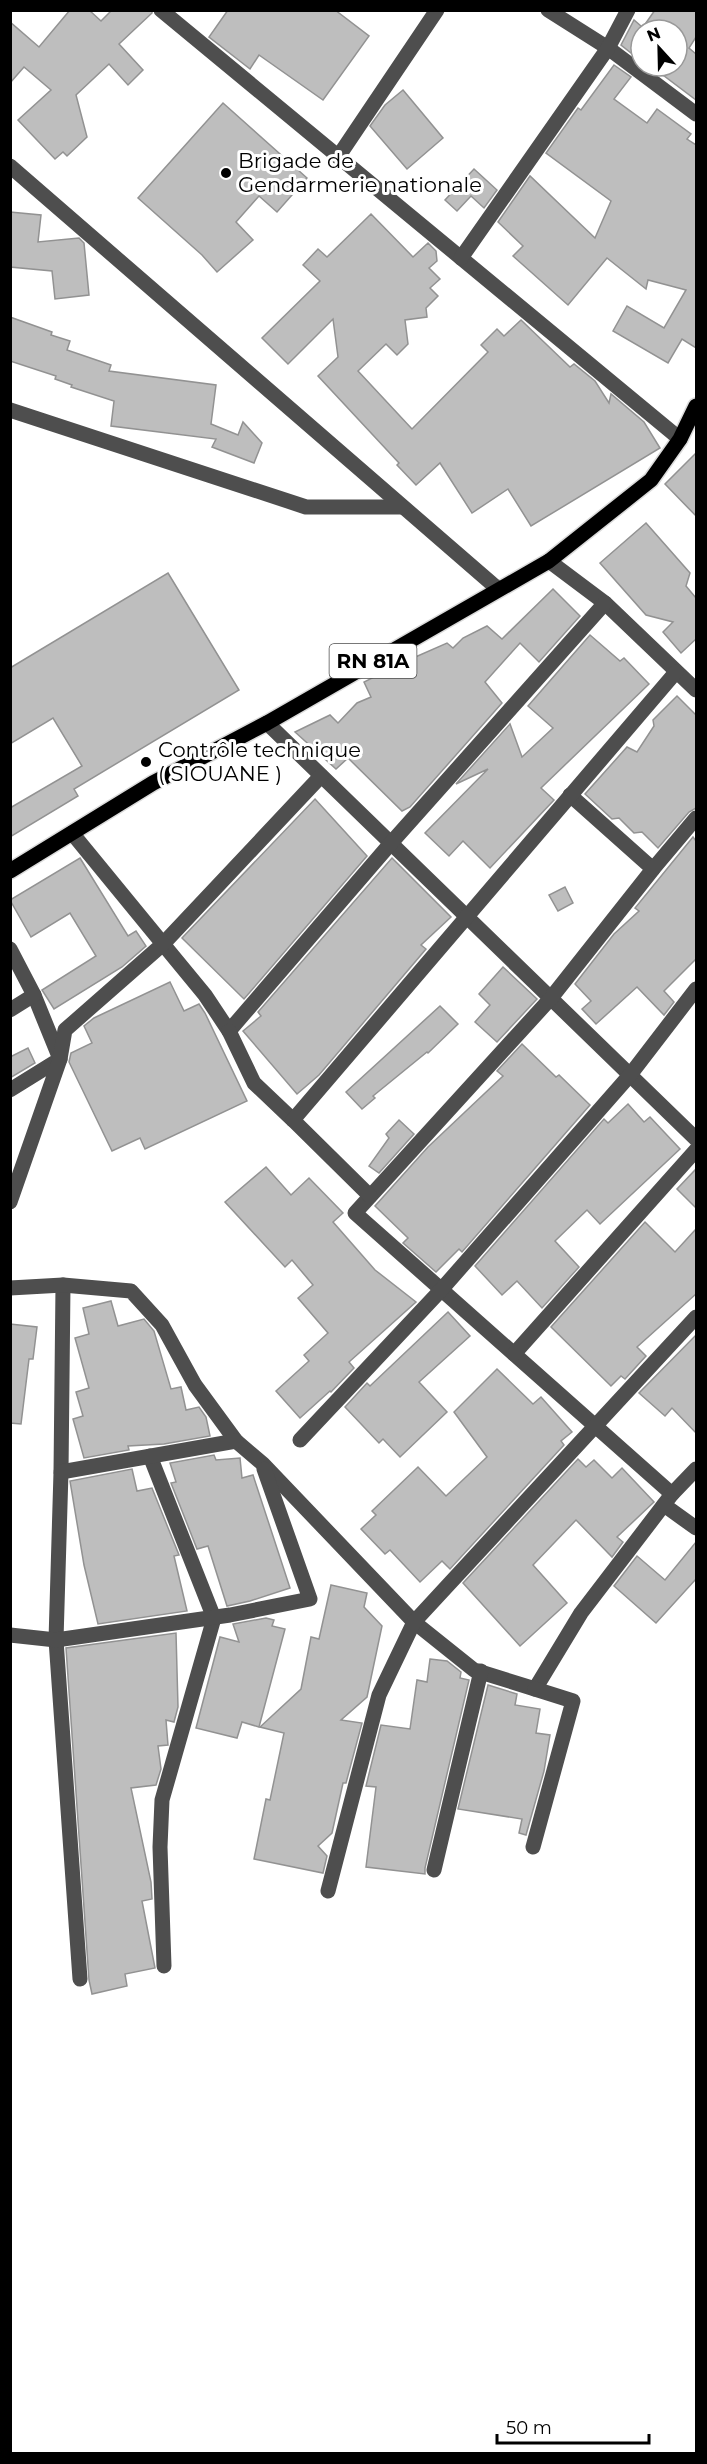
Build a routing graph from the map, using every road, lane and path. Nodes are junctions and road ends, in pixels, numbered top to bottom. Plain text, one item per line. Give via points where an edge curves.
1 (161, 10) edge
2 (437, 10) edge
3 (548, 10) edge
4 (628, 10) edge
5 (608, 48) junction
6 (696, 114) edge
7 (338, 157) junction
8 (10, 166) edge
9 (461, 258) junction
10 (696, 406) edge
11 (10, 411) edge
12 (680, 439) junction
13 (402, 507) junction
14 (549, 561) junction
15 (498, 589) junction
16 (605, 603) junction
17 (676, 672) junction
18 (696, 690) edge
19 (267, 723) junction
20 (321, 776) junction
21 (570, 795) junction
22 (696, 818) edge
23 (72, 833) junction
24 (391, 843) junction
25 (653, 869) junction
26 (10, 871) edge
27 (466, 916) junction
28 (163, 944) junction
29 (10, 949) edge
30 (696, 989) edge
31 (34, 995) junction
32 (551, 998) junction
33 (10, 1010) edge
34 (229, 1031) junction
35 (60, 1059) junction
36 (630, 1075) junction
37 (10, 1090) edge
38 (293, 1120) junction
39 (696, 1141) edge
40 (370, 1196) junction
41 (10, 1202) edge
42 (63, 1285) junction
43 (10, 1288) edge
44 (441, 1290) junction
45 (696, 1317) edge
46 (514, 1354) junction
47 (594, 1425) junction
48 (300, 1440) dead end
49 (236, 1441) junction
50 (150, 1456) junction
51 (263, 1464) junction
52 (696, 1469) edge
53 (61, 1472) junction
54 (668, 1499) junction
55 (696, 1528) edge
56 (214, 1618) junction
57 (414, 1622) junction
58 (10, 1635) edge
59 (56, 1640) junction
60 (481, 1671) junction
61 (535, 1689) junction
62 (533, 1847) dead end
63 (434, 1870) dead end
64 (328, 1891) dead end
65 (164, 1966) dead end
66 (80, 1979) dead end

1 - 7 street
2 - 7 street
3 - 5 street
4 - 5 street
5 - 6 street
5 - 9 street
7 - 9 street
8 - 13 street
9 - 12 street
10 - 12 main road, RN 81A
11 - 13 street via 306,507
12 - 14 main road, RN 81A via 651,480
13 - 15 street
14 - 15 main road, RN 81A
14 - 16 street
15 - 19 main road, RN 81A
16 - 17 street
16 - 24 street
17 - 18 street
17 - 21 street
19 - 20 street
19 - 23 main road, RN 81A via 153,783
20 - 24 street
20 - 28 street
21 - 25 street
21 - 27 street
22 - 25 street
23 - 26 main road, RN 81A
23 - 28 street
24 - 27 street
24 - 34 street
25 - 32 street
27 - 32 street
27 - 38 street
28 - 34 street
28 - 35 street via 65,1030
29 - 31 street
30 - 36 street
31 - 33 street
31 - 35 street
32 - 36 street
32 - 40 street
34 - 38 street via 254,1083
35 - 37 street
35 - 41 street
36 - 39 street
36 - 44 street
38 - 40 street
39 - 46 street
40 - 44 street via 355,1213
42 - 43 street
42 - 49 street via 130,1291 162,1325 195,1385
42 - 53 street
44 - 46 street
44 - 48 street
45 - 47 street
46 - 47 street
47 - 54 street
47 - 57 street
49 - 50 street
49 - 51 street
50 - 53 street
50 - 56 street
51 - 56 street via 310,1599
51 - 57 street
52 - 54 street
53 - 59 street
54 - 55 street
54 - 61 street via 581,1613
56 - 59 street
56 - 65 street via 162,1800
57 - 60 street via 474,1670
57 - 64 street via 379,1695
58 - 59 street
59 - 66 street
60 - 61 street
60 - 63 street
61 - 62 street via 573,1701

